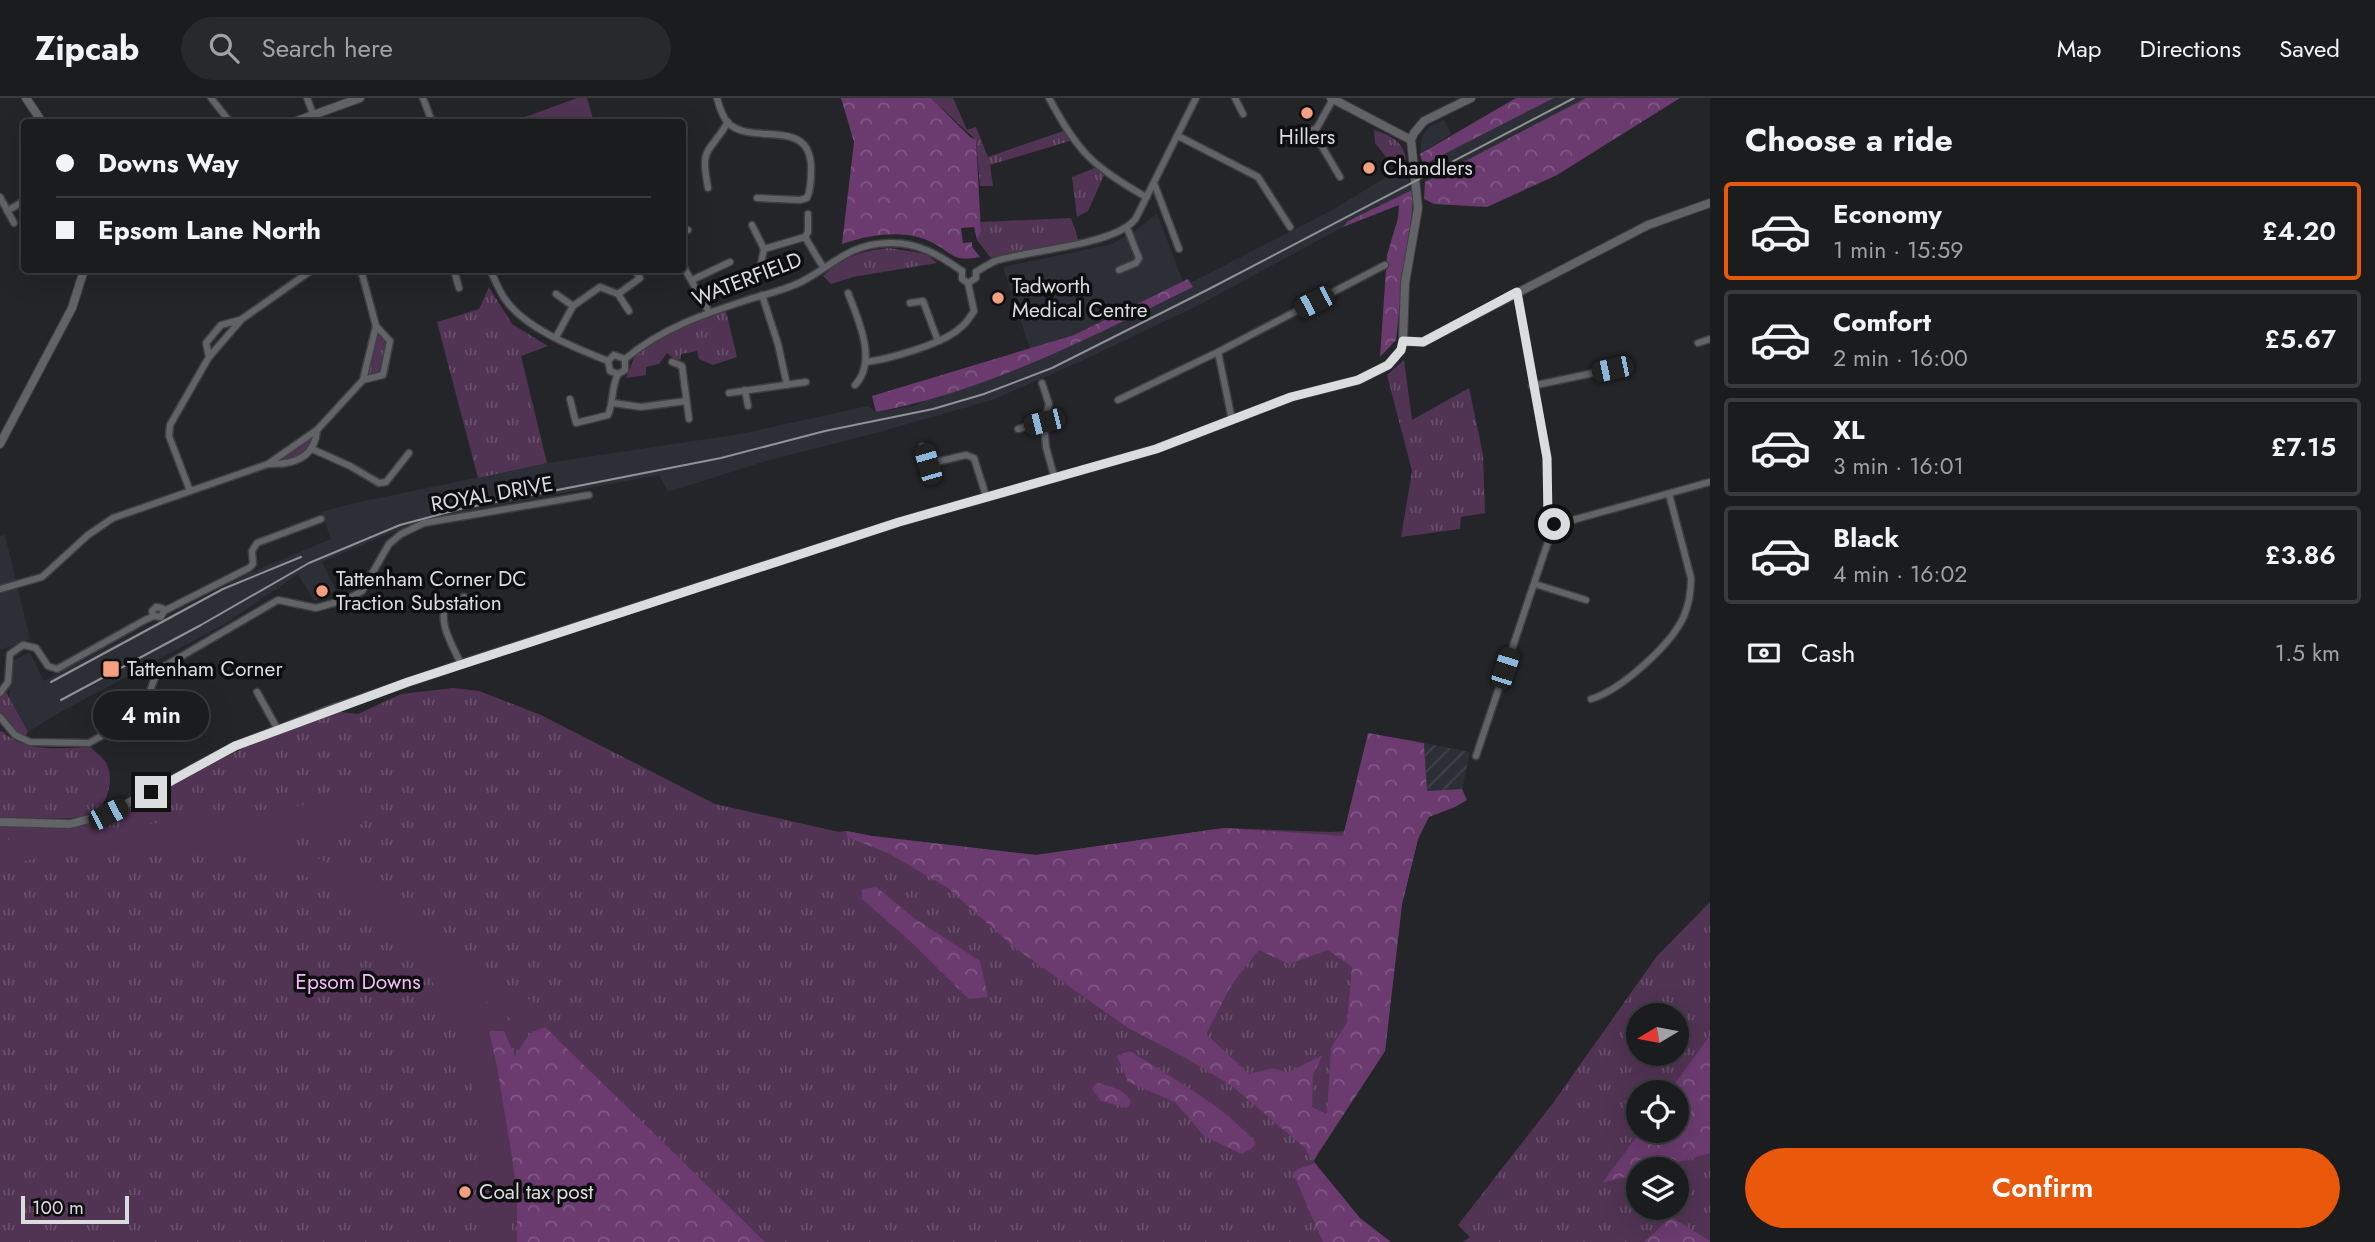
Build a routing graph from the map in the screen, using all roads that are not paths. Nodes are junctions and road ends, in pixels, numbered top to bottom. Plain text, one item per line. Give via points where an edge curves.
1 (26, 98) edge
2 (211, 98) edge
3 (307, 98) edge
4 (360, 98) edge
5 (423, 98) edge
6 (717, 98) edge
7 (1049, 98) edge
8 (1196, 98) edge
9 (1235, 98) edge
10 (1332, 98) edge
11 (1471, 98) edge
12 (1243, 114) dead end
13 (40, 119) edge
14 (228, 119) edge
15 (315, 119) edge
16 (431, 119) edge
17 (727, 122) junction
18 (1315, 129) junction
19 (1178, 136) junction
20 (1285, 138) dead end
21 (1411, 140) junction
22 (1340, 177) dead end
23 (1154, 183) junction
24 (708, 188) dead end
25 (0, 197) edge
26 (1146, 197) junction
27 (757, 198) dead end
28 (21, 203) edge
29 (1710, 203) edge
30 (7, 211) junction
31 (808, 214) dead end
32 (14, 223) dead end
33 (752, 225) dead end
34 (1290, 227) dead end
35 (1127, 228) junction
36 (805, 237) junction
37 (764, 249) junction
38 (1179, 249) dead end
39 (730, 262) dead end
40 (761, 264) dead end
41 (1385, 265) dead end
42 (823, 267) junction
43 (686, 270) edge
44 (1119, 270) dead end
45 (962, 271) junction
46 (976, 272) junction
47 (83, 273) edge
48 (308, 273) edge
49 (362, 273) edge
50 (455, 273) edge
51 (492, 273) edge
52 (637, 273) edge
53 (692, 280) junction
54 (968, 283) junction
55 (459, 288) dead end
56 (1517, 292) junction
57 (848, 293) dead end
58 (556, 294) dead end
59 (618, 295) junction
60 (762, 295) junction
61 (910, 303) dead end
62 (572, 306) junction
63 (629, 311) dead end
64 (709, 312) junction
65 (242, 319) junction
66 (376, 326) junction
67 (556, 337) junction
68 (1710, 339) edge
69 (938, 341) junction
70 (1403, 341) junction
71 (1698, 343) dead end
72 (1219, 352) junction
73 (209, 357) junction
74 (625, 359) junction
75 (608, 361) junction
76 (672, 362) dead end
77 (866, 362) junction
78 (1612, 369) dead end
79 (618, 374) junction
80 (363, 380) junction
81 (806, 382) dead end
82 (1042, 383) dead end
83 (787, 385) junction
84 (855, 385) dead end
85 (1532, 386) junction
86 (745, 390) junction
87 (729, 393) dead end
88 (570, 399) dead end
89 (1118, 400) dead end
90 (686, 401) junction
91 (612, 403) junction
92 (748, 406) dead end
93 (689, 419) dead end
94 (1232, 420) junction
95 (1044, 422) junction
96 (1018, 429) dead end
97 (317, 430) junction
98 (0, 444) edge
99 (922, 446) dead end
100 (312, 449) junction
101 (409, 453) dead end
102 (268, 464) junction
103 (1054, 476) junction
104 (1710, 482) edge
105 (190, 491) junction
106 (1668, 494) junction
107 (589, 495) dead end
108 (986, 496) junction
109 (321, 519) dead end
110 (1554, 524) junction
111 (1535, 584) junction
112 (0, 589) edge
113 (464, 597) dead end
114 (1586, 600) dead end
115 (461, 664) junction
116 (0, 692) edge
117 (257, 692) dead end
118 (1591, 699) dead end
119 (0, 717) edge
120 (277, 729) junction
121 (1476, 756) dead end
122 (0, 822) edge

1 - 13 main road
2 - 14 street
3 - 15 street
4 - 15 main road
5 - 16 street
6 - 17 street
7 - 26 street via 1086,155
8 - 19 street
9 - 12 street
10 - 18 street
10 - 21 main road
11 - 21 main road via 1424,121
17 - 24 street via 706,151
17 - 27 street via 746,131 794,138 805,146 811,164 807,198
18 - 20 street
18 - 22 street
19 - 23 street
19 - 34 street via 1258,177
21 - 70 main road via 1419,208 1405,283
23 - 26 street
23 - 38 street
25 - 30 street
26 - 35 street
28 - 30 street
29 - 56 main road via 1648,225
30 - 32 street
31 - 36 street
33 - 37 street
35 - 44 street via 1139,258
35 - 46 street via 994,262
36 - 37 street
36 - 42 street
37 - 40 street
39 - 53 street
41 - 72 street
42 - 45 street, WATERFIELD via 853,250 888,243 931,250
42 - 60 street, WATERFIELD via 803,281
43 - 53 street
45 - 46 street
45 - 54 street via 962,279
46 - 54 street via 976,278
47 - 98 main road via 72,308
48 - 65 street
49 - 66 street
50 - 55 street
51 - 67 street via 504,299 517,313
52 - 59 street via 640,278
53 - 64 street
54 - 69 street via 974,311 959,330
56 - 70 main road via 1423,342
56 - 85 street
57 - 77 street via 861,326
58 - 62 street
59 - 62 street via 600,287
59 - 63 street
60 - 64 street, WATERFIELD
60 - 83 street
61 - 69 street via 923,301
62 - 67 street
64 - 74 street, WATERFIELD via 652,338
65 - 73 street
65 - 73 street via 221,325 206,343
66 - 80 street
66 - 80 street via 390,341 388,357 383,375
67 - 75 street
68 - 71 street
69 - 77 street
70 - 94 main road via 1388,365 1358,380 1291,397
72 - 89 street
72 - 94 street
73 - 105 street via 170,425 169,436
74 - 75 street via 614,355
74 - 79 street via 625,370
75 - 79 street via 610,370
76 - 90 street via 682,366
77 - 84 street
78 - 85 street
79 - 91 street
80 - 97 street
81 - 83 street
82 - 95 street via 1049,404
83 - 86 street
85 - 110 street via 1547,458 1548,517
86 - 87 street
86 - 92 street
88 - 91 street via 576,423 608,415
90 - 91 street via 642,407
90 - 93 street
94 - 103 main road via 1156,449
95 - 96 street
95 - 103 street
97 - 100 street
97 - 102 street
99 - 108 street via 928,464 966,455 974,458
100 - 101 street via 379,483 386,482
100 - 102 street via 300,460
102 - 105 street
103 - 108 main road
104 - 106 street
105 - 112 street via 113,518 42,577
106 - 110 street
106 - 118 street via 1691,578 1682,619 1651,659 1616,688
107 - 119 street, ROYAL DRIVE via 424,523 401,534 389,544 362,591 316,608 278,600 163,667 144,709 89,743 30,743 15,735
108 - 115 main road
109 - 116 street via 257,543 249,568 164,611 156,607 154,616 57,669 48,666 36,648 23,645 15,649 9,657 8,682
110 - 111 street
111 - 114 street
111 - 121 street
113 - 115 street via 444,608 447,632
115 - 120 main road
117 - 120 street
120 - 122 main road via 228,749 108,814 70,824

